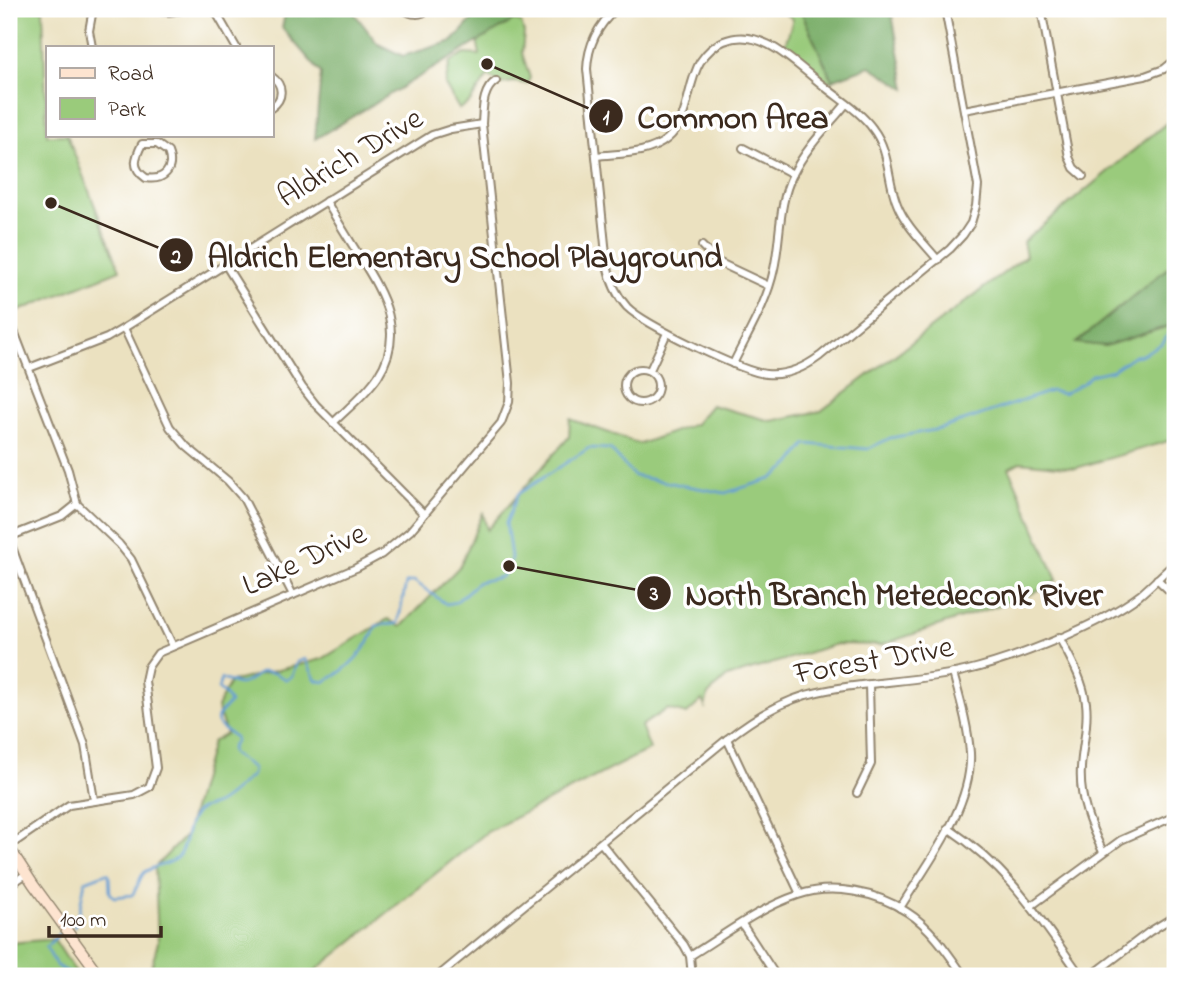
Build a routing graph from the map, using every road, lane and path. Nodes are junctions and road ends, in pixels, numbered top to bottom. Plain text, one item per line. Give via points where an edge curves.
1 (93, 9) edge
2 (140, 9) edge
3 (188, 9) edge
4 (214, 9) edge
5 (403, 9) edge
6 (429, 9) edge
7 (616, 9) edge
8 (945, 9) edge
9 (1043, 9) edge
10 (92, 46) edge
11 (235, 46) edge
12 (1175, 60) edge
13 (273, 78) edge
14 (496, 81) dead end
15 (1057, 93) junction
16 (845, 104) junction
17 (273, 106) edge
18 (964, 110) junction
19 (482, 124) junction
20 (138, 136) edge
21 (142, 144) junction
22 (743, 148) dead end
23 (596, 156) junction
24 (793, 174) junction
25 (1083, 177) dead end
26 (326, 201) junction
27 (702, 246) dead end
28 (938, 260) junction
29 (225, 264) junction
30 (769, 286) junction
31 (9, 318) edge
32 (124, 328) junction
33 (667, 333) junction
34 (733, 364) junction
35 (29, 368) junction
36 (650, 370) junction
37 (333, 423) junction
38 (77, 504) junction
39 (424, 514) junction
40 (9, 538) edge
41 (1175, 563) edge
42 (1157, 579) junction
43 (293, 595) junction
44 (1175, 597) edge
45 (1059, 637) junction
46 (173, 646) junction
47 (953, 673) junction
48 (869, 685) junction
49 (727, 739) junction
50 (1175, 748) edge
51 (1175, 788) edge
52 (857, 793) dead end
53 (94, 800) junction
54 (1175, 816) edge
55 (948, 828) junction
56 (601, 842) junction
57 (9, 846) edge
58 (1103, 852) junction
59 (26, 874) junction
60 (9, 886) edge
61 (800, 894) junction
62 (1031, 906) junction
63 (900, 908) junction
64 (1175, 916) edge
65 (742, 924) junction
66 (690, 956) junction
67 (100, 976) edge
68 (438, 976) edge
69 (692, 976) edge
70 (776, 976) edge
71 (964, 976) edge
72 (1081, 976) edge
73 (1091, 976) edge

1 - 10 street
2 - 3 street
4 - 11 street
5 - 6 street via 420,14
7 - 23 street via 598,29 589,53
8 - 18 street
9 - 15 street
12 - 15 street via 1145,76
13 - 17 street via 281,93
14 - 19 street, Lake Drive via 484,97
15 - 18 street
15 - 25 street via 1069,157
16 - 23 street via 770,45 737,38 718,44 701,61 680,123 668,138 646,150
16 - 24 street
16 - 28 street via 867,121 880,139 900,212
18 - 28 street via 976,177 976,206 964,235
19 - 26 street, Aldrich Drive via 432,135
19 - 39 street, Lake Drive via 509,402 501,423
20 - 21 street
21 - 21 street via 157,144 168,152 171,164 161,178 146,178 136,169 135,157
22 - 24 street
23 - 33 street via 610,279 629,309
24 - 30 street via 784,199
26 - 29 street, Aldrich Drive
26 - 37 street via 380,289 390,326 386,358 377,377
27 - 30 street via 718,262
28 - 34 street via 806,366 767,374
29 - 32 street, Aldrich Drive
29 - 37 street via 302,387
30 - 34 street
31 - 35 street
32 - 35 street, Aldrich Drive
32 - 43 street via 170,427 243,498
33 - 34 street
33 - 36 street
35 - 38 street
36 - 36 street via 634,371 626,379 626,394 635,402 647,402 657,393 657,380
37 - 39 street
38 - 40 street via 62,516
38 - 46 street via 131,558
39 - 43 street, Lake Drive via 382,554
40 - 53 street via 85,745
41 - 42 street, Forest Drive
42 - 44 street
42 - 45 street, Forest Drive via 1117,610
43 - 46 street, Lake Drive
45 - 47 street, Forest Drive
45 - 58 street via 1086,701 1080,769 1086,817
46 - 53 street, Lake Drive via 158,653 146,672 156,768 153,780 138,794
47 - 48 street, Forest Drive
47 - 55 street via 970,755 965,791
48 - 49 street, Forest Drive via 803,696 765,712
48 - 52 street via 871,764
49 - 56 street, Forest Drive
49 - 61 street
50 - 51 street
53 - 57 street, Lake Drive via 61,809
54 - 58 street
55 - 62 street via 995,863
55 - 63 street
56 - 66 street
56 - 68 street, Forest Drive
57 - 59 main road
58 - 62 street
59 - 60 street
59 - 67 main road
61 - 63 street via 859,892
61 - 65 street
62 - 72 street
63 - 71 street via 923,924
64 - 73 street
65 - 66 street
65 - 70 street
66 - 69 street

